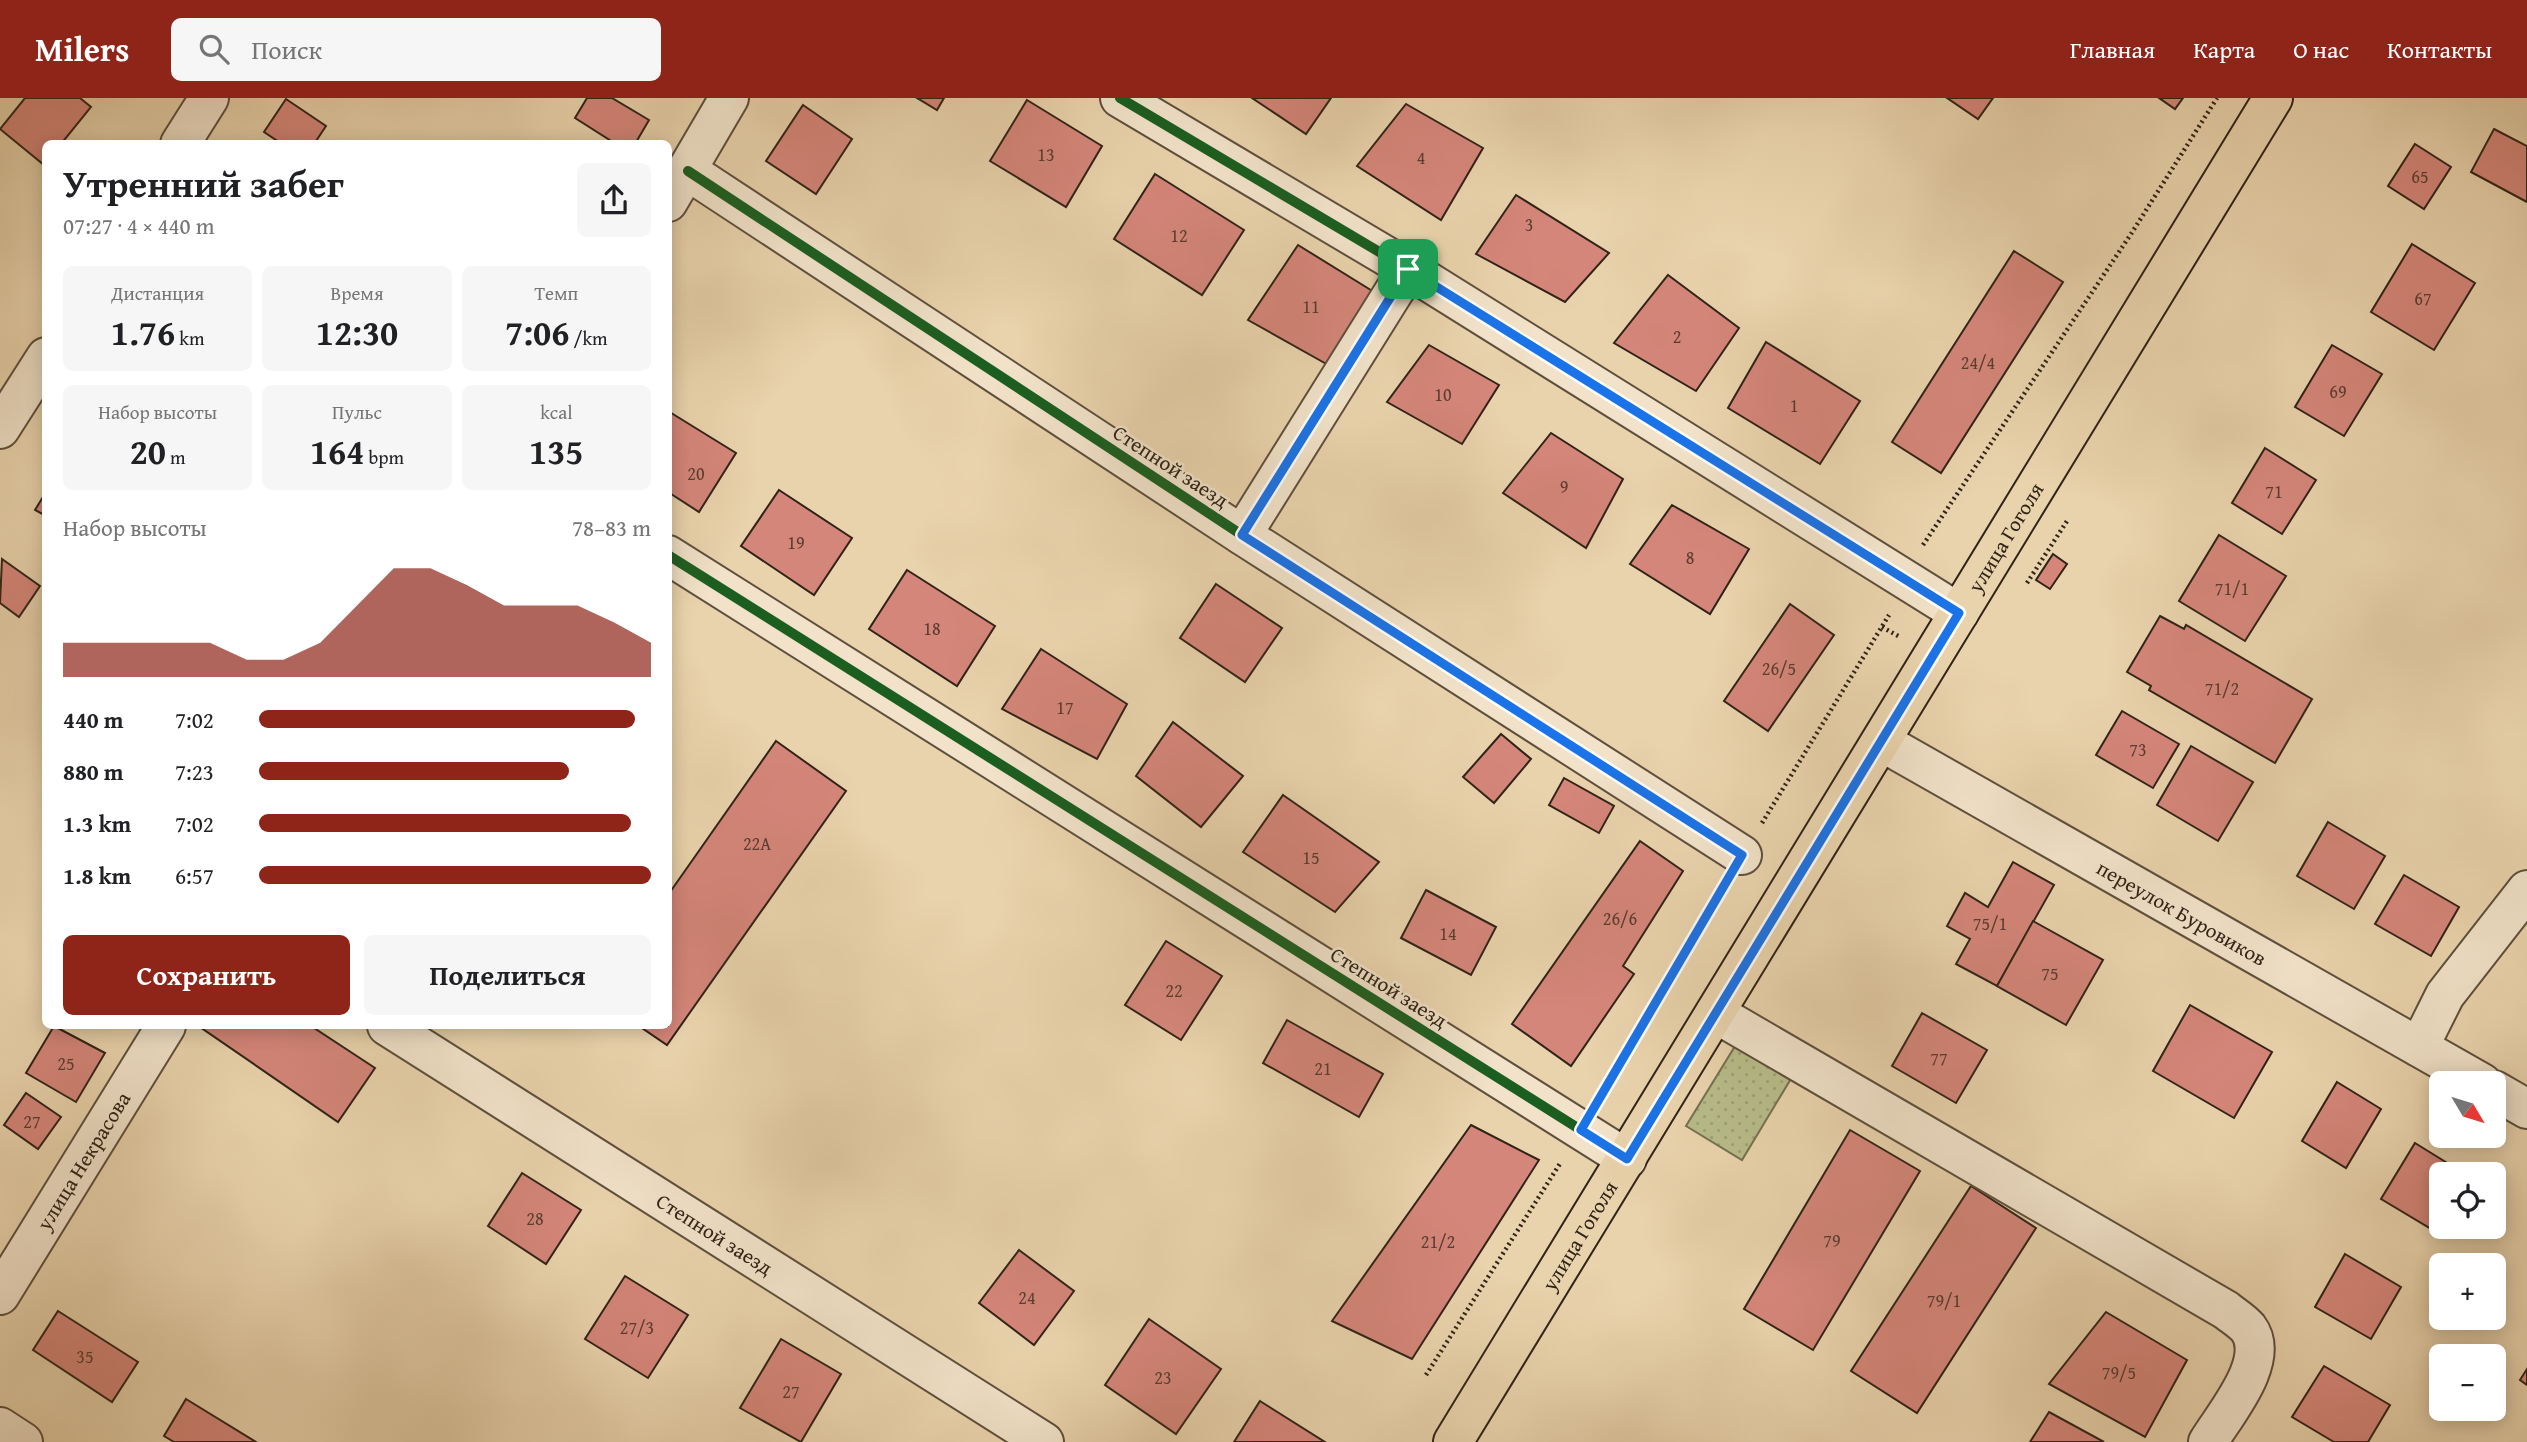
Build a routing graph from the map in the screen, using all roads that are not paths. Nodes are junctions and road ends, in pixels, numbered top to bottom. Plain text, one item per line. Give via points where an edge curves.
1 (209, 98) edge
2 (729, 98) edge
3 (1120, 98) edge
4 (2273, 98) edge
5 (183, 140) edge
6 (678, 187) edge
7 (1408, 269) junction
8 (42, 363) edge
9 (0, 429) edge
10 (1242, 535) junction
11 (672, 558) edge
12 (1959, 613) junction
13 (1882, 742) junction
14 (1742, 855) road end
15 (2527, 890) edge
16 (1715, 1013) junction
17 (164, 1029) edge
18 (392, 1029) edge
19 (2419, 1047) junction
20 (2461, 1071) edge
21 (2506, 1097) edge
22 (2527, 1109) edge
23 (1627, 1159) junction
24 (0, 1295) edge
25 (0, 1427) edge
26 (23, 1442) edge
27 (1044, 1442) edge
28 (1453, 1442) edge
29 (2208, 1442) edge

1 - 5 street
2 - 6 street
3 - 7 street
4 - 12 main road, улица Гоголя
6 - 10 street, Степной заезд
7 - 10 street, Степной заезд
7 - 12 street
8 - 9 street
10 - 14 street, Степной заезд
11 - 23 street, Степной заезд
12 - 13 main road, улица Гоголя
13 - 16 main road, улица Гоголя
13 - 19 street, переулок Буровиков
15 - 19 street via 2445,995
16 - 23 main road, улица Гоголя
16 - 29 street via 2226,1310 2248,1328 2256,1347 2253,1369
17 - 24 street, улица Некрасова
18 - 27 street, Степной заезд
19 - 20 street, переулок Буровиков
21 - 22 street
23 - 28 main road, улица Гоголя
25 - 26 street

